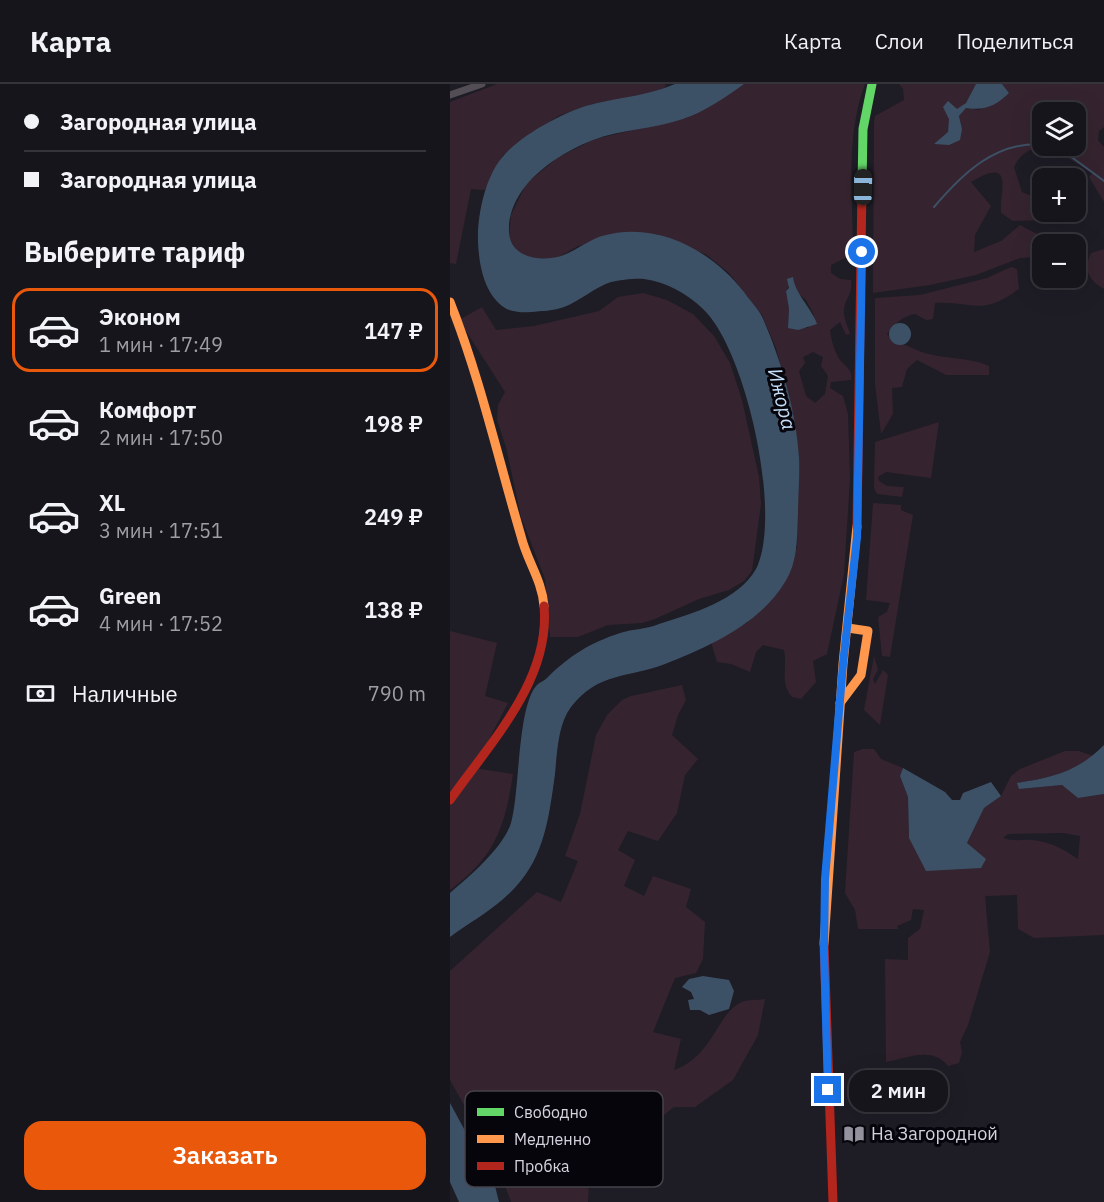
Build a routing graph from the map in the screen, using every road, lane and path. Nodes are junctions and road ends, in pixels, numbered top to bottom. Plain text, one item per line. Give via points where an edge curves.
1 (482, 84) edge
2 (872, 84) edge
3 (450, 95) edge
4 (450, 302) edge
5 (848, 628) junction
6 (840, 703) junction
7 (450, 800) edge
8 (833, 1202) edge

1 - 3 street
2 - 5 main road via 864,129 859,487
4 - 7 main road via 509,483 523,544 538,576 544,629 541,653 525,688
5 - 6 main road
5 - 6 main road via 867,631 861,675
6 - 8 main road via 824,940

